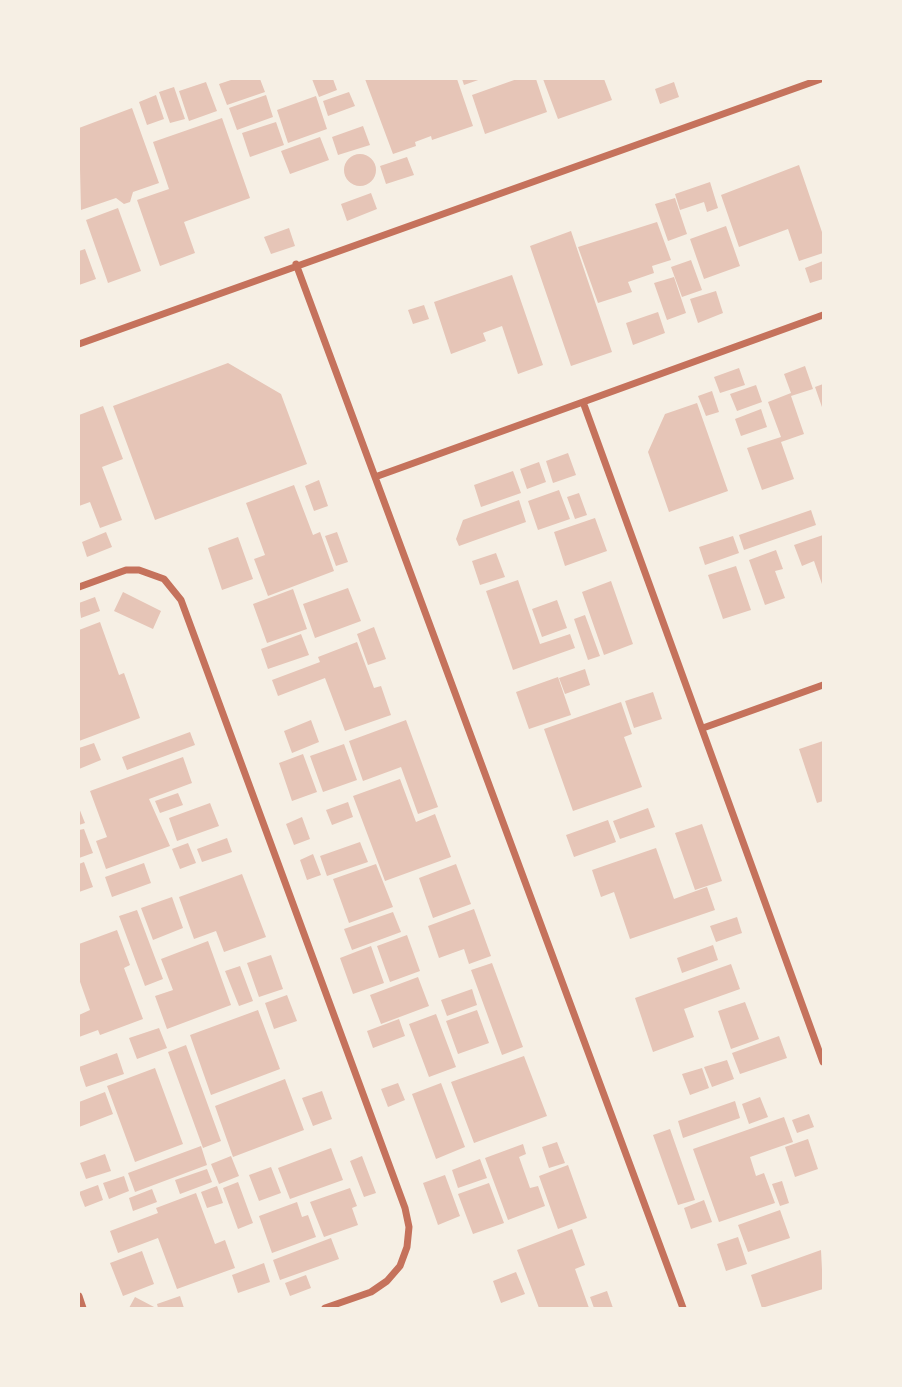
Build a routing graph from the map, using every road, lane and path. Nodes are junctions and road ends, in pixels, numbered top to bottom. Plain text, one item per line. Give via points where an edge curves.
1 (821, 79) edge
2 (296, 264) junction
3 (823, 314) edge
4 (79, 344) edge
5 (583, 402) junction
6 (375, 477) junction
7 (79, 587) edge
8 (823, 685) edge
9 (703, 728) junction
10 (823, 1062) edge
11 (79, 1296) edge
12 (83, 1308) edge
13 (325, 1308) edge
14 (683, 1308) edge

1 - 2 street
2 - 4 street
2 - 6 street
3 - 5 street
5 - 6 street
5 - 9 street
6 - 14 street
7 - 13 street via 126,570 139,570 164,579 181,600 405,1208 407,1247 394,1273 371,1292
8 - 9 street
9 - 10 street
11 - 12 street

